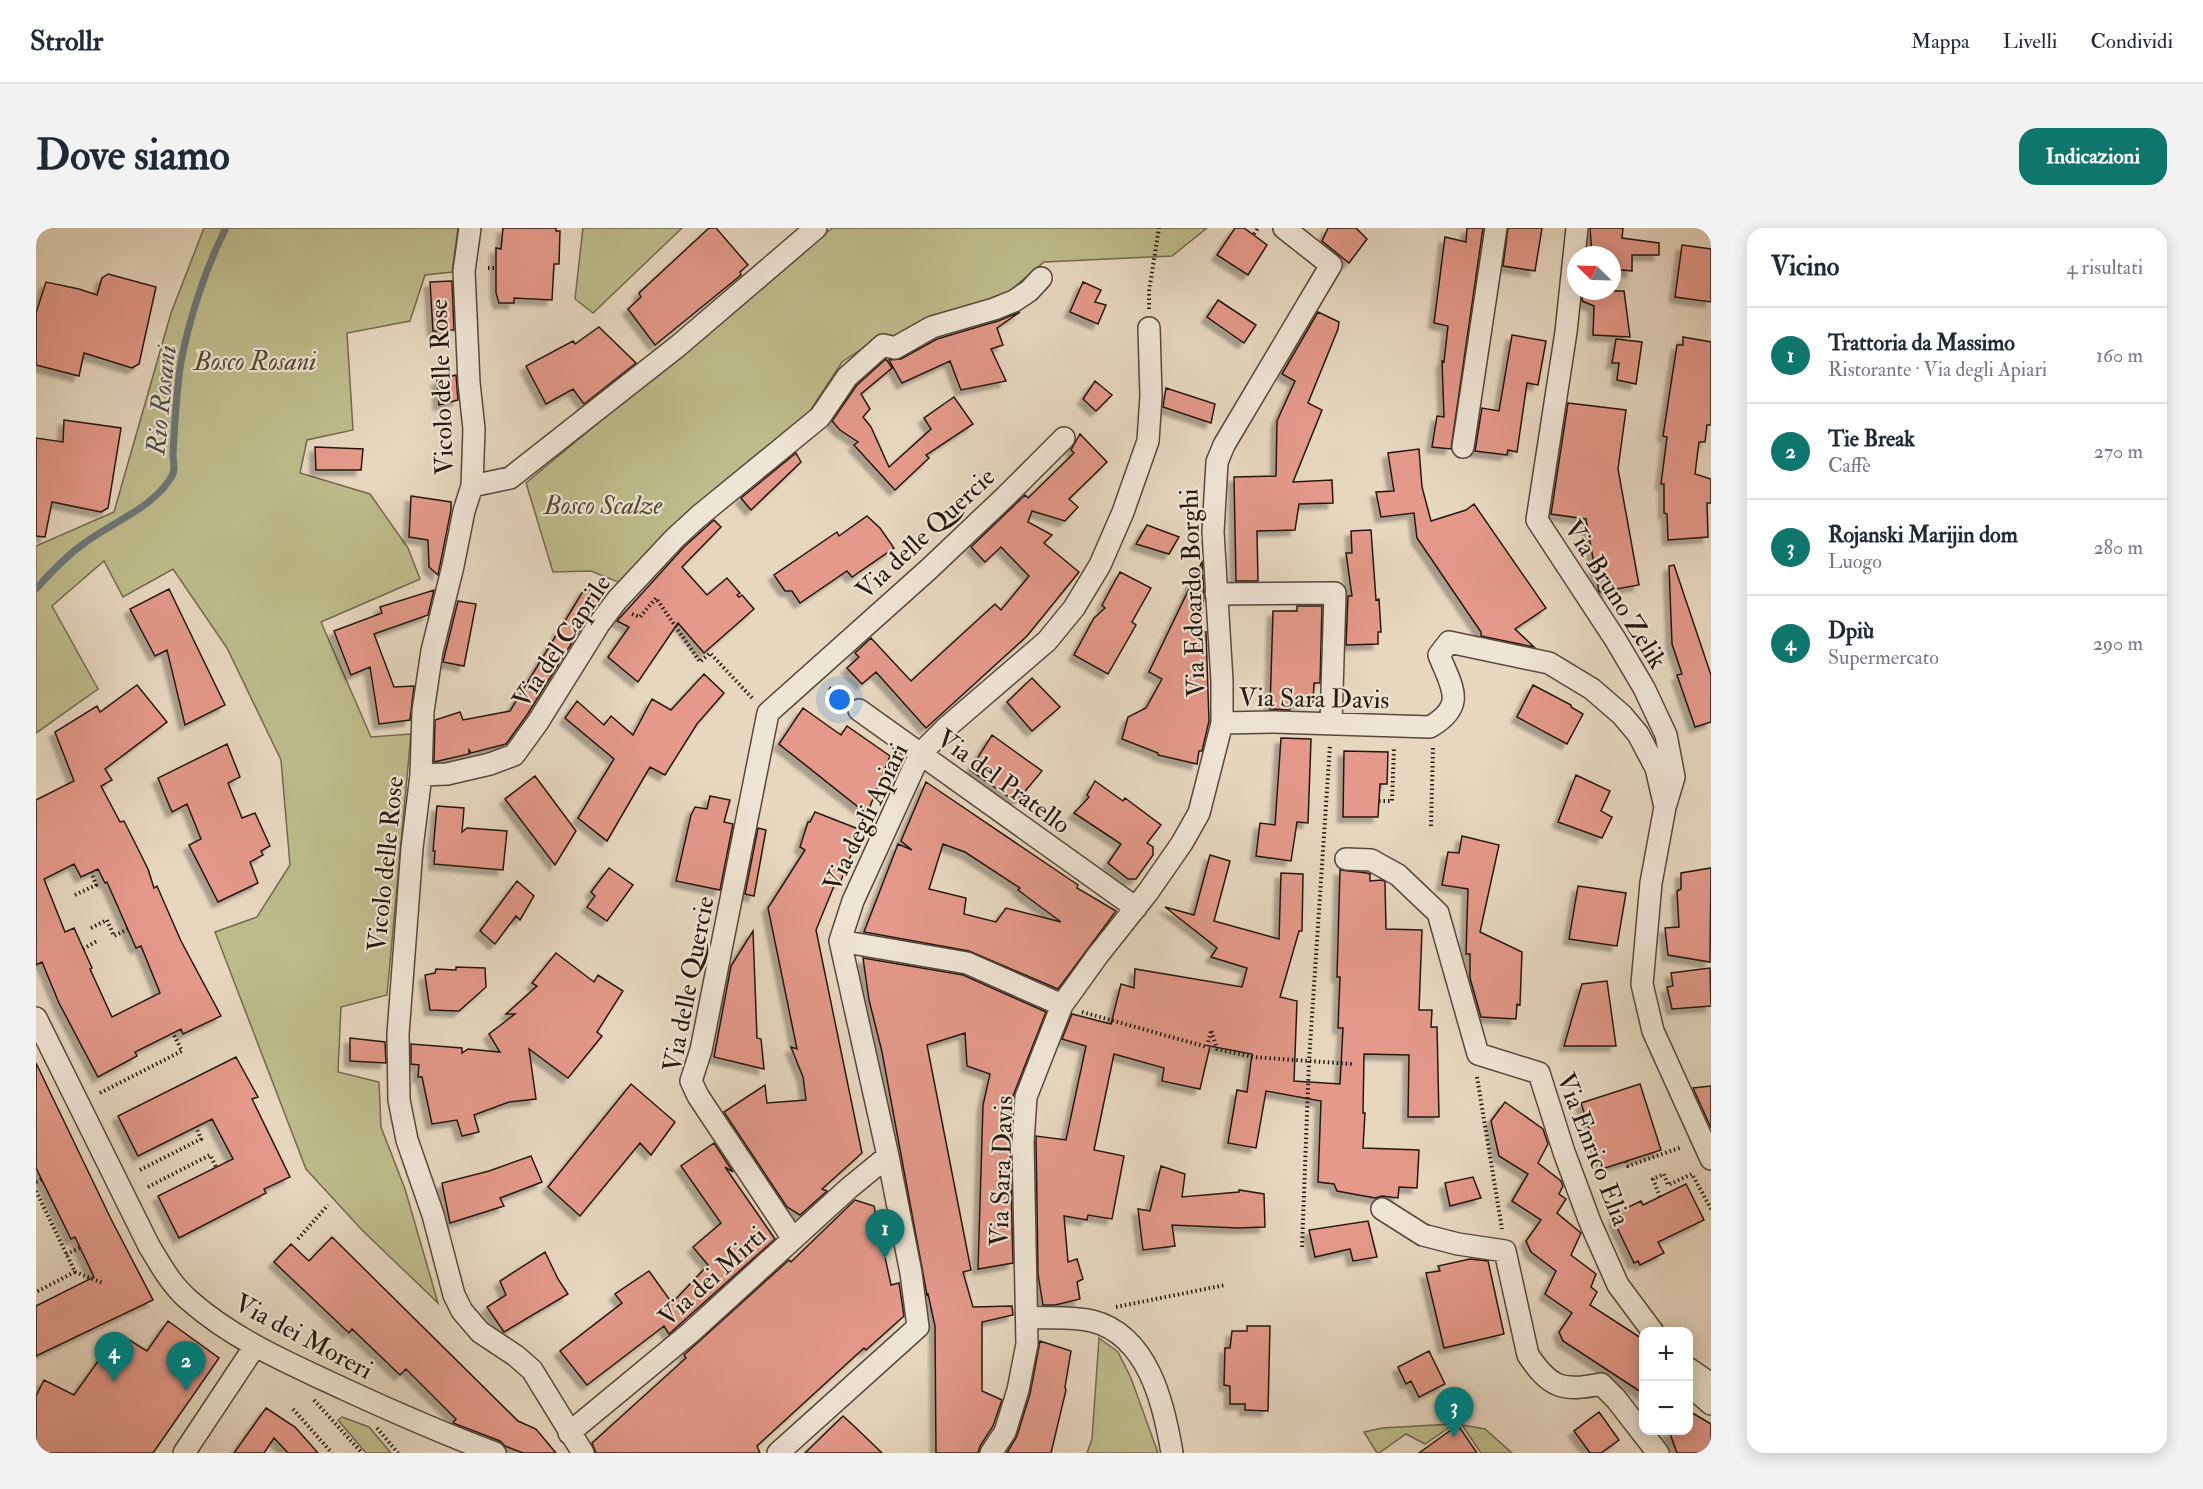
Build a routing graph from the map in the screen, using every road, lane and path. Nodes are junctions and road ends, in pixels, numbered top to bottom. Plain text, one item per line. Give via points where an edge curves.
1 (470, 228) edge
2 (816, 228) edge
3 (1159, 228) edge
4 (1258, 228) edge
5 (1284, 228) edge
6 (1496, 228) edge
7 (1578, 228) edge
8 (1254, 234) dead end
9 (488, 268) dead end
10 (496, 268) dead end
11 (1041, 278) dead end
12 (1149, 328) joint
13 (1064, 438) dead end
14 (1463, 447) dead end
15 (472, 486) junction
16 (1216, 594) junction
17 (631, 613) dead end
18 (812, 675) junction
19 (859, 710) joint
20 (768, 713) junction
21 (1222, 723) junction
22 (1331, 724) junction
23 (1433, 725) junction
24 (1394, 726) junction
25 (920, 753) junction
26 (422, 775) junction
27 (1379, 801) dead end
28 (1665, 807) junction
29 (1431, 826) dead end
30 (1346, 859) dead end
31 (91, 872) dead end
32 (75, 895) dead end
33 (1136, 908) junction
34 (91, 927) dead end
35 (128, 929) dead end
36 (97, 941) dead end
37 (840, 941) junction
38 (83, 949) dead end
39 (1062, 1005) junction
40 (36, 1018) edge
41 (172, 1033) dead end
42 (1309, 1061) junction
43 (1352, 1064) dead end
44 (1476, 1071) dead end
45 (100, 1093) dead end
46 (196, 1127) dead end
47 (1683, 1146) dead end
48 (888, 1156) junction
49 (1711, 1160) edge
50 (1626, 1161) dead end
51 (216, 1167) dead end
52 (140, 1170) dead end
53 (42, 1179) dead end
54 (36, 1182) edge
55 (148, 1187) dead end
56 (36, 1191) edge
57 (1660, 1197) dead end
58 (328, 1205) dead end
59 (1382, 1209) dead end
60 (1711, 1209) edge
61 (298, 1239) dead end
62 (793, 1239) junction
63 (1302, 1247) dead end
64 (80, 1248) dead end
65 (1505, 1251) junction
66 (66, 1254) junction
67 (75, 1272) junction
68 (103, 1283) dead end
69 (1225, 1286) dead end
70 (36, 1292) edge
71 (1027, 1317) junction
72 (1092, 1321) junction
73 (1649, 1327) edge
74 (255, 1346) junction
75 (1693, 1371) edge
76 (1711, 1384) edge
77 (1693, 1388) edge
78 (310, 1396) dead end
79 (1711, 1404) edge
80 (293, 1409) dead end
81 (370, 1421) dead end
82 (569, 1432) junction
83 (184, 1453) edge
84 (332, 1453) edge
85 (362, 1453) edge
86 (398, 1453) edge
87 (495, 1453) edge
88 (583, 1453) edge
89 (778, 1453) edge
90 (991, 1453) edge
91 (1172, 1453) edge
92 (1658, 1453) edge

1 - 15 street, Vicolo delle Rose via 464,271 474,429
2 - 15 street via 678,346 510,478
3 - 12 path via 1149,291
4 - 8 path
5 - 16 street, Via Edoardo Borghi via 1331,265 1217,462
6 - 14 street
7 - 28 street, Via Bruno Zelik via 1537,520 1615,639 1666,735 1674,777
9 - 10 path
11 - 26 street, Via del Caprile via 1014,301 932,327 895,348 883,345 847,376 820,417 699,516 617,600 514,755 458,772
12 - 25 street, Via degli Apiari via 1148,441 1100,566 1074,608 1047,641
13 - 18 street, Via delle Quercie via 990,512
15 - 26 street, Vicolo delle Rose via 432,651 423,711
16 - 21 street, Via Edoardo Borghi
16 - 22 street via 1335,593
17 - 20 path via 640,617 656,598 700,662 710,653
18 - 19 path
18 - 20 street, Via delle Quercie
19 - 25 street, Via del Pratello
20 - 62 street, Via delle Quercie via 701,1050 691,1081
21 - 22 street, Via Sara Davis
21 - 33 street, Via Sara Davis via 1199,813
22 - 24 street, Via Sara Davis
22 - 42 path
23 - 24 street, Via Sara Davis
23 - 28 street via 1445,719 1454,694 1439,655 1449,642 1549,663 1592,689 1638,734 1656,768
23 - 29 path
24 - 27 path via 1392,801
25 - 33 street, Via del Pratello
25 - 37 street, Via degli Apiari via 853,901
26 - 82 street, Vicolo delle Rose via 412,848 398,1034 403,1125 462,1311 480,1332 532,1370
28 - 49 street via 1651,883 1642,984 1653,1031
30 - 73 street, Via Enrico Elia via 1371,861 1398,875 1438,913 1478,1054 1539,1073 1599,1243 1618,1285
31 - 32 path via 96,885
33 - 39 street, Via Sara Davis
34 - 35 path via 106,920 114,936
36 - 38 path
37 - 39 street via 967,963
37 - 48 street
39 - 42 path via 1208,1047 1211,1030 1217,1049 1253,1057
39 - 71 street, Via Sara Davis via 1026,1097 1023,1142
40 - 74 street, Via dei Moreri via 149,1246 168,1276 190,1301
41 - 45 path via 182,1051
42 - 43 path
42 - 63 path
44 - 65 path
46 - 52 path via 201,1139
47 - 50 path via 1628,1166
48 - 62 street, Via dei Mirti
48 - 89 street via 918,1327
51 - 55 path via 210,1155
53 - 54 path
56 - 66 path
57 - 60 path via 1653,1179 1664,1174 1668,1185 1692,1174
58 - 61 path
59 - 65 street via 1424,1235
62 - 82 street, Via dei Mirti via 690,1333
64 - 66 path
65 - 92 street via 1528,1355 1538,1370 1558,1387 1578,1389 1600,1384
66 - 67 path
67 - 68 path
67 - 70 path
69 - 72 path via 1119,1305
71 - 72 street
71 - 90 street, Via Sara Davis via 1027,1344 1018,1390 1005,1432
72 - 91 street via 1113,1329 1130,1342 1142,1360 1166,1417
74 - 83 street
74 - 87 street, Via dei Moreri via 426,1426
75 - 76 street
77 - 79 street
78 - 85 path
80 - 84 path
81 - 86 path
82 - 88 street, Vicolo delle Rose

